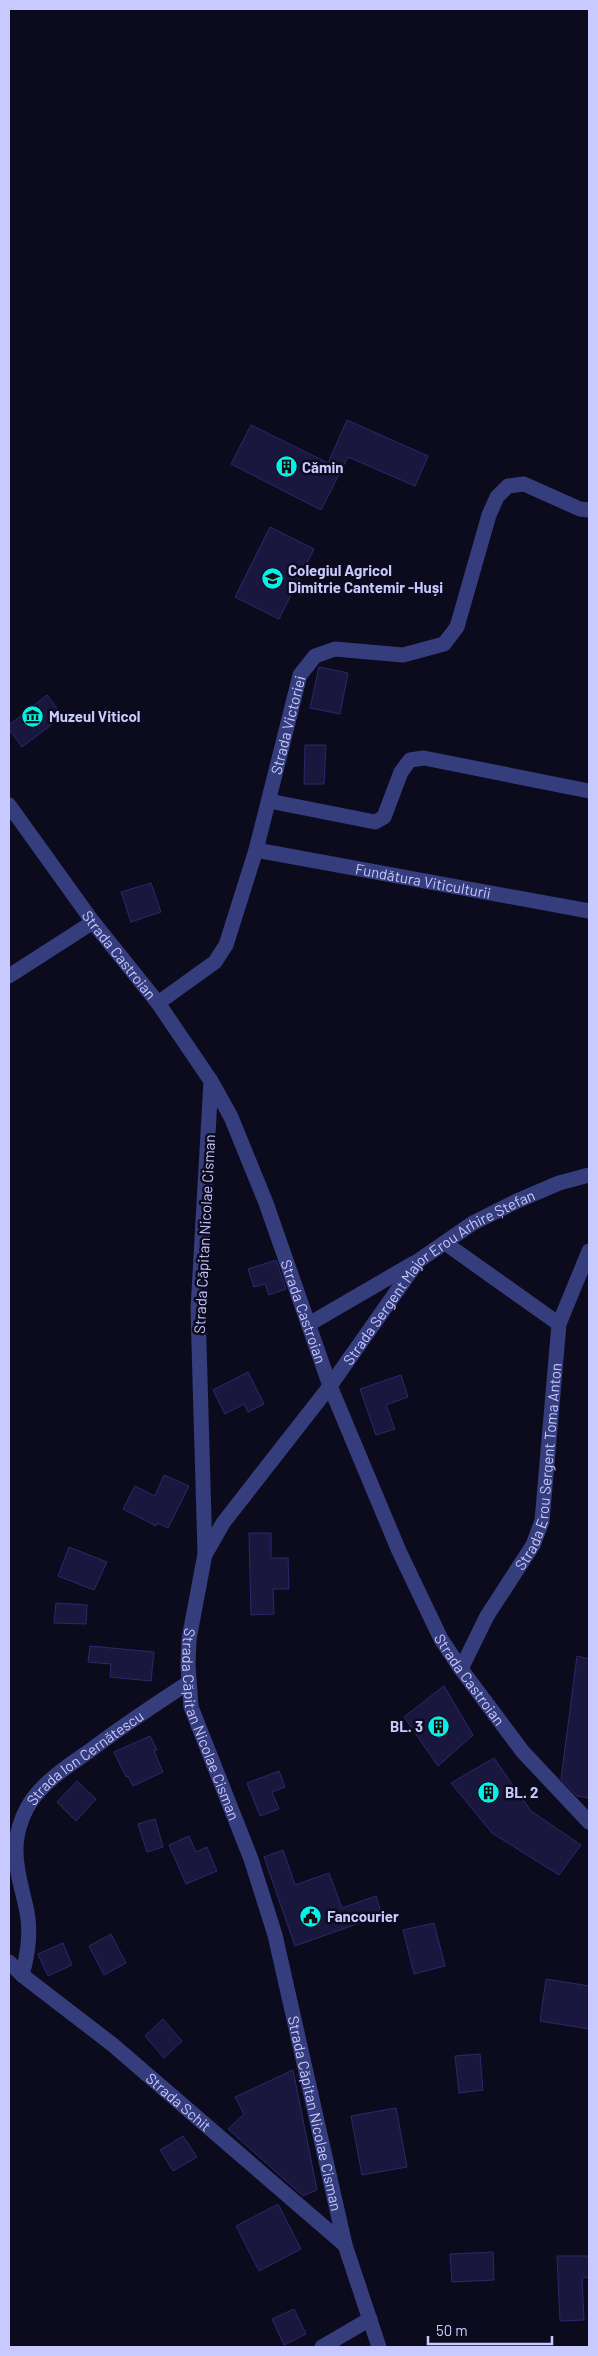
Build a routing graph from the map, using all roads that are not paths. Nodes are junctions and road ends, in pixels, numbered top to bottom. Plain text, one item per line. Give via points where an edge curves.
1 (589, 510) edge
2 (589, 790) edge
3 (269, 801) junction
4 (9, 805) edge
5 (256, 850) junction
6 (589, 911) edge
7 (93, 922) junction
8 (9, 976) edge
9 (158, 1003) junction
10 (211, 1081) junction
11 (589, 1174) edge
12 (445, 1243) junction
13 (589, 1251) edge
14 (418, 1262) junction
15 (309, 1324) junction
16 (560, 1324) junction
17 (330, 1386) junction
18 (205, 1554) junction
19 (461, 1669) junction
20 (188, 1683) junction
21 (589, 1822) edge
22 (9, 1962) edge
23 (22, 1976) junction
24 (345, 2245) junction
25 (370, 2319) junction
26 (322, 2347) edge
27 (379, 2347) edge

1 - 3 street, Strada Victoriei via 524,484 508,486 496,498 457,627 444,644 403,655 336,650 315,656 300,675
2 - 3 street via 424,758 410,760 401,772 384,817 375,822
3 - 5 street, Strada Victoriei
4 - 7 street, Strada Castroian
5 - 6 street, Fundătura Viticulturii
5 - 9 street, Strada Victoriei via 226,945 215,962
7 - 8 street
7 - 9 street, Strada Castroian
9 - 10 street, Strada Castroian
10 - 15 street, Strada Castroian via 231,1117 257,1179
10 - 18 street, Strada Căpitan Nicolae Cisman via 198,1309
11 - 12 street, Strada Sergent Major Erou Arhire Ștefan via 517,1201 473,1223
12 - 14 street, Strada Sergent Major Erou Arhire Ștefan
12 - 16 street
13 - 16 street, Strada Erou Sergent Toma Anton
14 - 15 street
14 - 17 street, Strada Sergent Major Erou Arhire Ștefan
15 - 17 street, Strada Castroian
16 - 19 street, Strada Erou Sergent Toma Anton via 542,1521 533,1545 487,1616
17 - 18 street, Strada Sergent Major Erou Arhire Ștefan via 223,1523
17 - 19 street, Strada Castroian via 399,1551 442,1639
18 - 20 street, Strada Căpitan Nicolae Cisman via 189,1640
19 - 21 street, Strada Castroian via 523,1752
20 - 23 street, Strada Ion Cernătescu via 130,1720 61,1771 27,1808 16,1848 29,1932 28,1956
20 - 24 street, Strada Căpitan Nicolae Cisman via 198,1728 251,1859 275,1935
22 - 23 street, Strada Schit
23 - 24 street, Strada Schit via 113,2045
24 - 25 street, Strada Căpitan Nicolae Cisman
25 - 26 street
25 - 27 street, Strada Căpitan Nicolae Cisman

